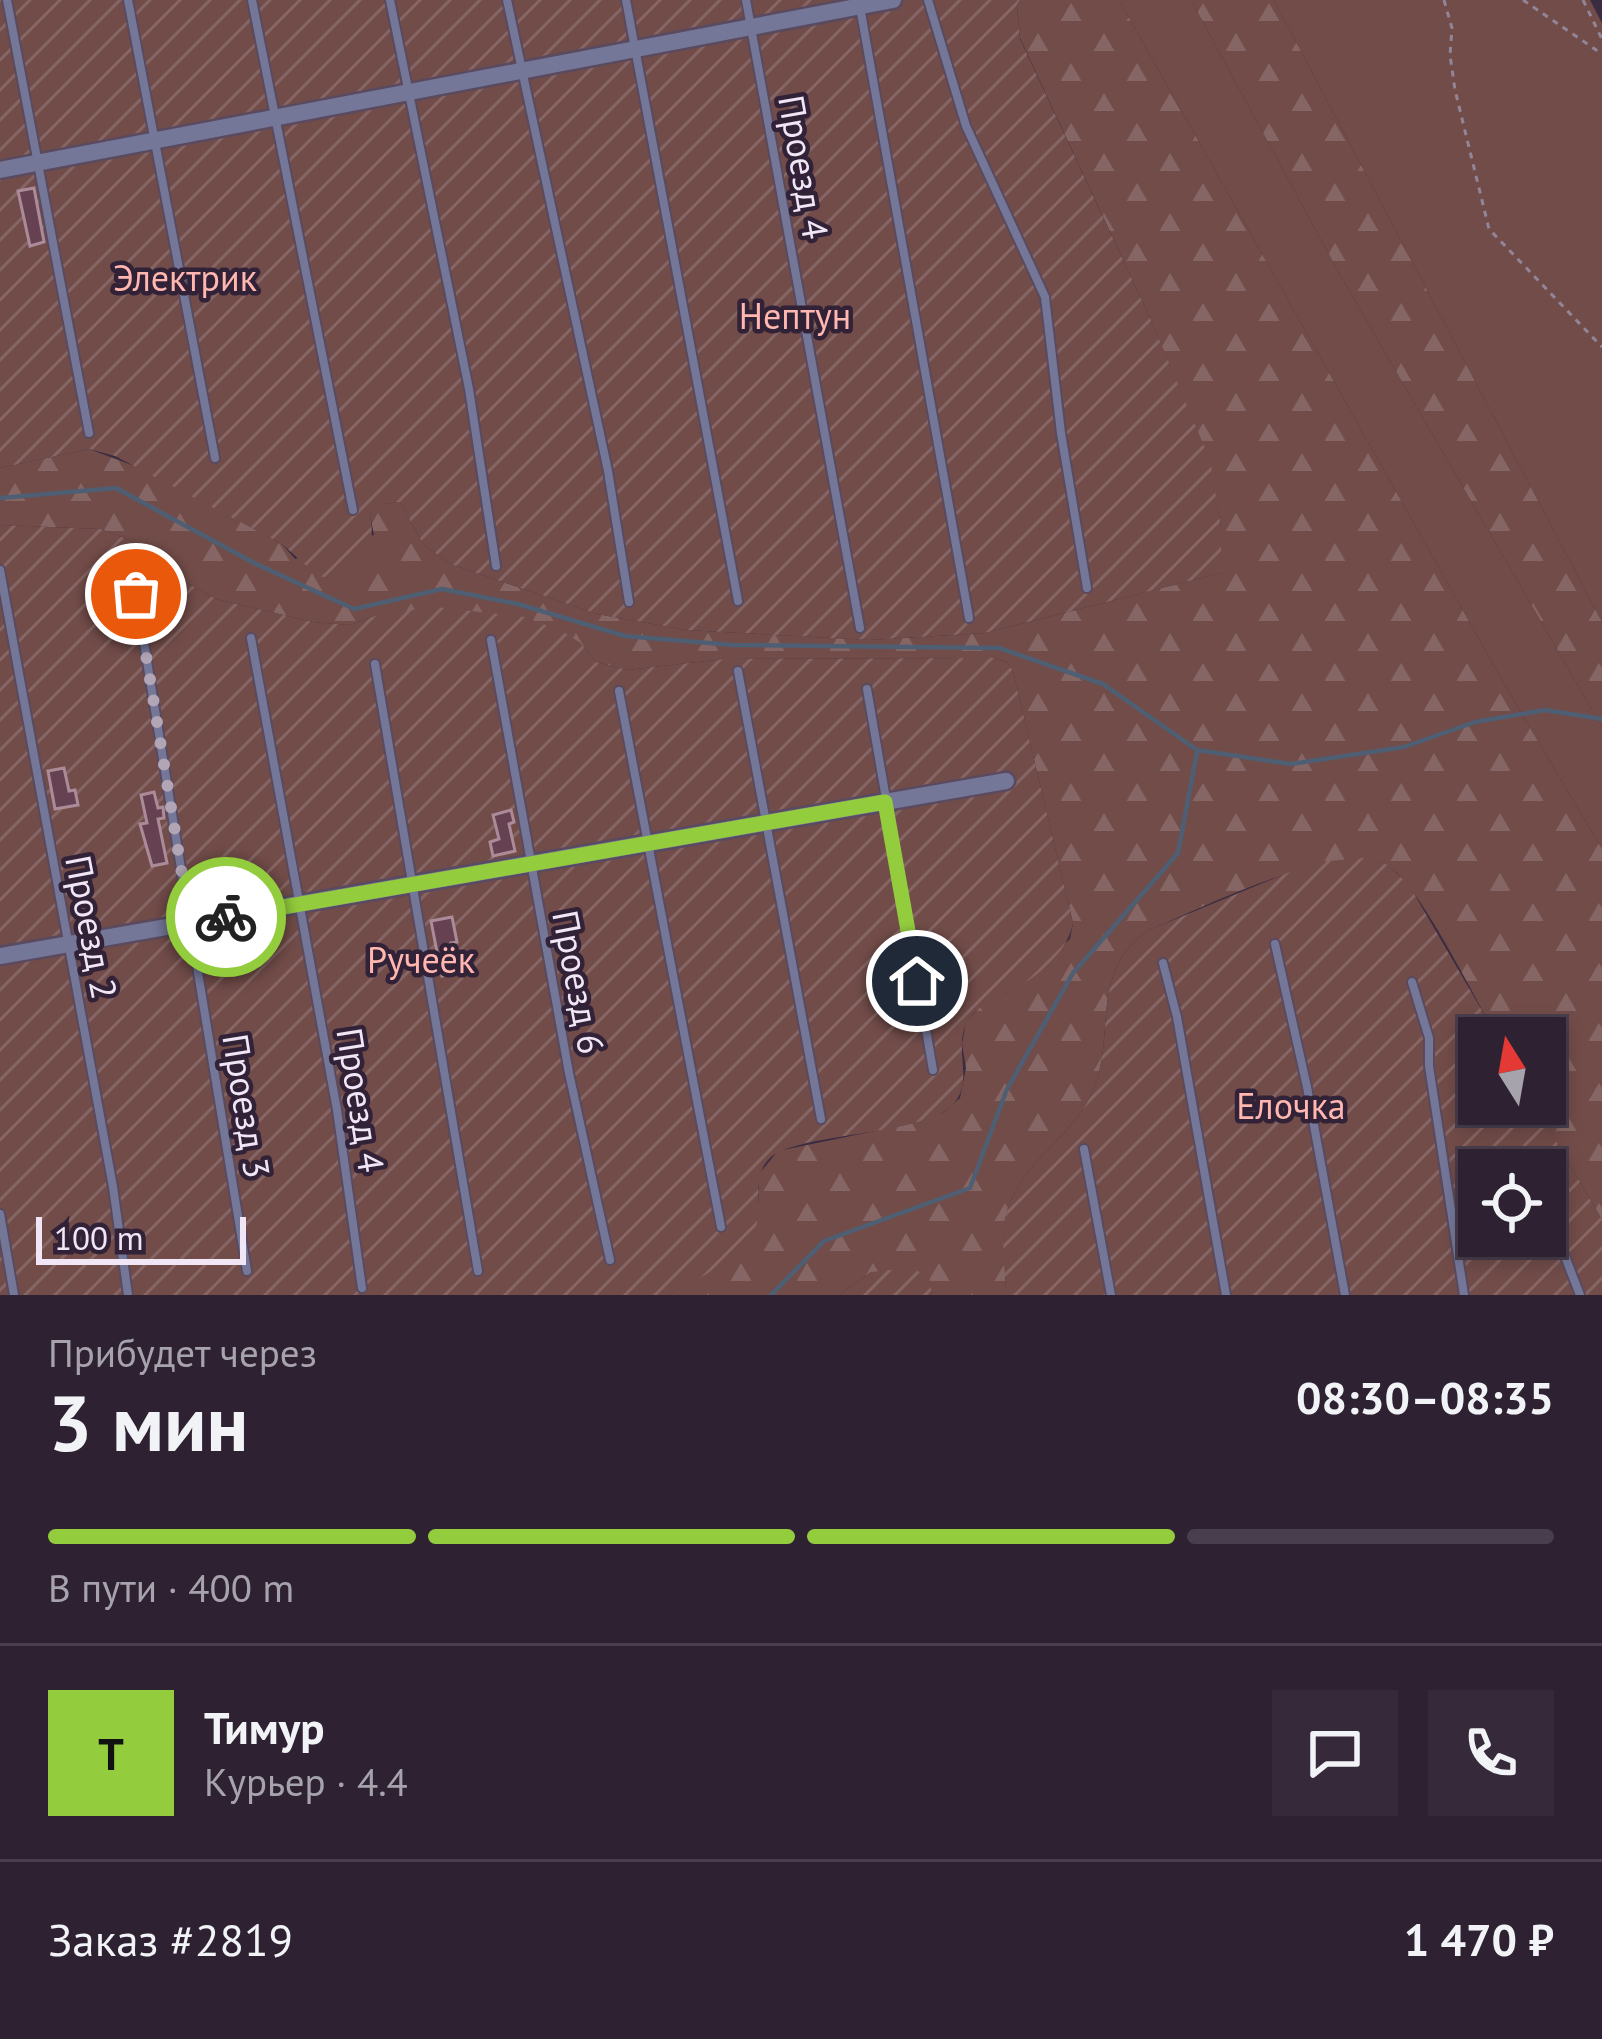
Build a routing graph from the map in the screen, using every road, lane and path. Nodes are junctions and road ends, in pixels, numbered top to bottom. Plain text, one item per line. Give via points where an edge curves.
1 (7, 0) edge
2 (128, 0) edge
3 (252, 0) edge
4 (390, 0) edge
5 (507, 0) edge
6 (626, 0) edge
7 (746, 0) edge
8 (893, 0) edge
9 (928, 0) edge
10 (1444, 0) edge
11 (1523, 0) edge
12 (1583, 0) edge
13 (860, 3) edge
14 (751, 27) junction
15 (1602, 39) edge
16 (635, 49) junction
17 (1602, 54) edge
18 (521, 71) junction
19 (409, 92) junction
20 (275, 118) junction
21 (155, 140) junction
22 (38, 163) junction
23 (0, 170) edge
24 (1602, 346) edge
25 (89, 433) dead end
26 (215, 458) dead end
27 (353, 510) dead end
28 (496, 566) dead end
29 (0, 570) edge
30 (1087, 588) dead end
31 (136, 594) dead end
32 (629, 602) dead end
33 (738, 602) dead end
34 (969, 618) dead end
35 (860, 628) dead end
36 (250, 638) dead end
37 (491, 640) dead end
38 (375, 664) dead end
39 (738, 671) dead end
40 (867, 688) dead end
41 (619, 691) dead end
42 (1006, 781) dead end
43 (885, 802) junction
44 (765, 823) junction
45 (646, 844) junction
46 (530, 864) junction
47 (412, 884) junction
48 (300, 904) junction
49 (190, 923) junction
50 (69, 944) junction
51 (1275, 944) dead end
52 (0, 956) edge
53 (1163, 964) dead end
54 (1412, 982) dead end
55 (933, 1070) dead end
56 (821, 1119) dead end
57 (1084, 1149) dead end
58 (0, 1214) edge
59 (721, 1227) dead end
60 (1565, 1257) edge
61 (610, 1260) dead end
62 (247, 1271) dead end
63 (478, 1271) dead end
64 (362, 1288) dead end
65 (14, 1295) edge
66 (128, 1295) edge
67 (1111, 1295) edge
68 (1226, 1295) edge
69 (1345, 1295) edge
70 (1464, 1295) edge
71 (1580, 1295) edge

1 - 22 lane
2 - 21 lane
3 - 20 lane
4 - 19 lane
5 - 18 lane
6 - 16 lane
7 - 14 lane, Проезд 4
8 - 13 street
9 - 30 lane via 966,126 1046,297
10 - 24 path via 1455,90 1490,230
11 - 17 path
12 - 15 path
13 - 14 street
13 - 34 lane
14 - 16 street
14 - 35 lane, Проезд 4
16 - 18 street
16 - 33 lane
18 - 19 street
18 - 32 lane
19 - 20 street
19 - 28 lane
20 - 21 street
20 - 27 lane
21 - 22 street
21 - 26 lane
22 - 23 street
22 - 25 lane
29 - 50 lane, Проезд 2
31 - 49 lane, Проезд 3
36 - 48 lane, Проезд 4
37 - 46 lane, Проезд 6
38 - 47 lane
39 - 44 lane
40 - 43 lane
41 - 45 lane
42 - 43 street
43 - 44 street
43 - 55 lane
44 - 45 street
44 - 56 lane
45 - 46 street
45 - 59 lane
46 - 47 street
46 - 61 lane, Проезд 6
47 - 48 street
47 - 63 lane
48 - 49 street
48 - 64 lane, Проезд 4
49 - 50 street
49 - 62 lane, Проезд 3
50 - 52 street
50 - 66 lane, Проезд 2
51 - 69 lane
53 - 68 lane
54 - 70 lane via 1429,1038
57 - 67 lane
58 - 65 lane
60 - 71 lane

